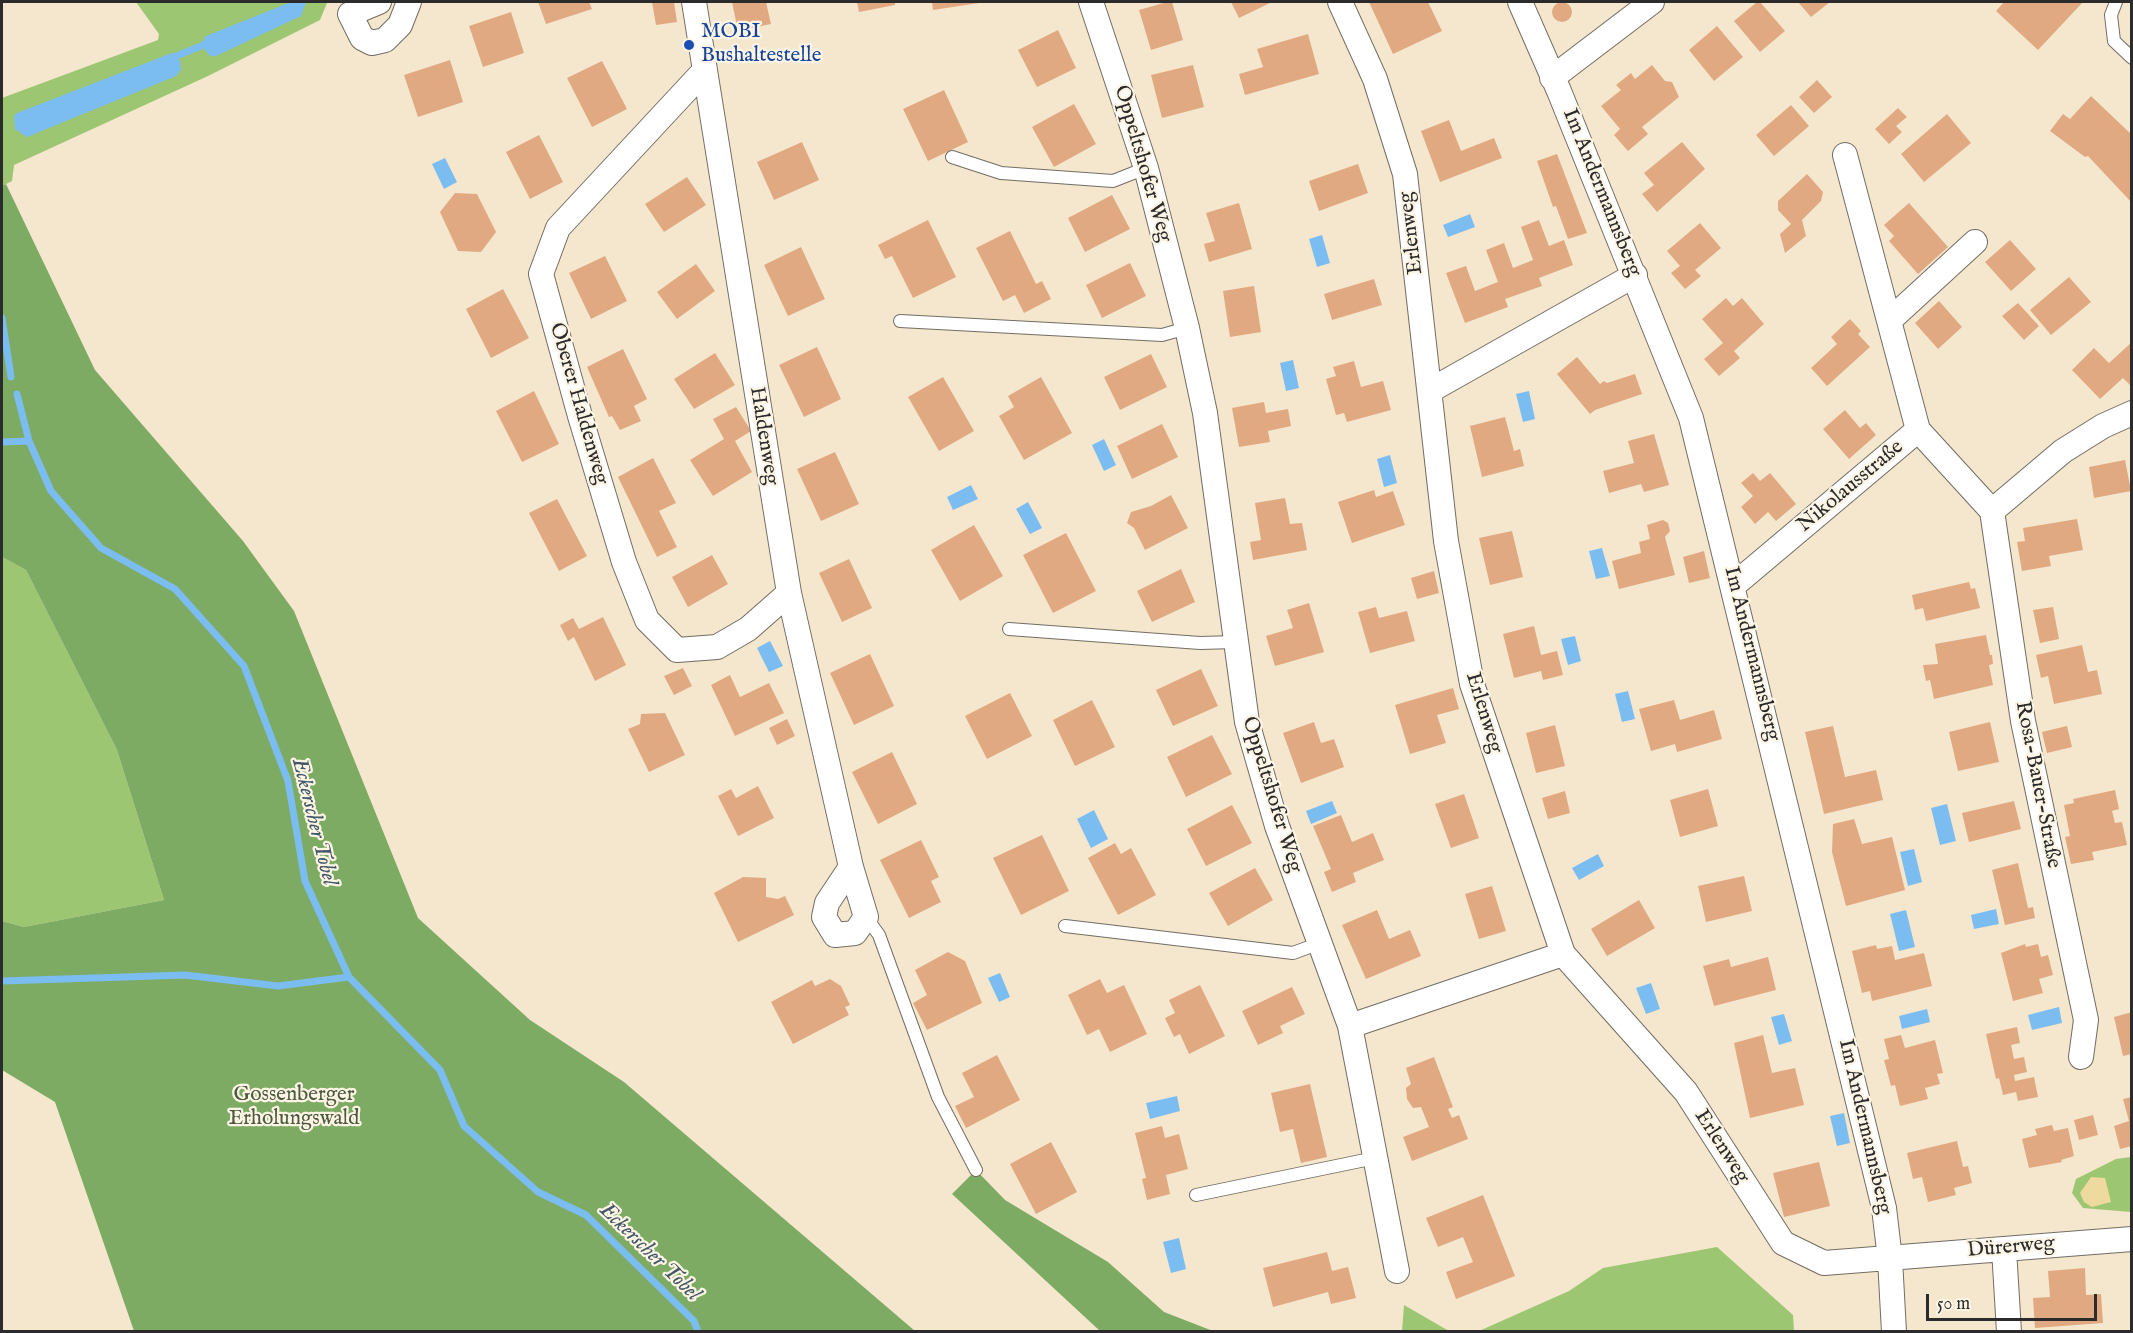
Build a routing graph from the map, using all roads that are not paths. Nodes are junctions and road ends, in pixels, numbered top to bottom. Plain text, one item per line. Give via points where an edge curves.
1 (379, 2) edge
2 (409, 2) edge
3 (694, 2) edge
4 (1091, 2) edge
5 (1340, 2) edge
6 (1520, 2) edge
7 (1652, 2) edge
8 (2116, 2) edge
9 (2132, 58) edge
10 (705, 70) junction
11 (1552, 78) junction
12 (1845, 155) dead end
13 (952, 157) dead end
14 (1146, 168) junction
15 (1975, 242) dead end
16 (1635, 275) junction
17 (1890, 320) junction
18 (900, 321) dead end
19 (1187, 328) junction
20 (1431, 390) junction
21 (2132, 413) edge
22 (1918, 430) junction
23 (1992, 511) junction
24 (1734, 585) junction
25 (789, 593) junction
26 (1010, 629) dead end
27 (1236, 642) junction
28 (851, 867) junction
29 (866, 917) junction
30 (1065, 926) dead end
31 (1320, 943) junction
32 (1563, 954) junction
33 (1350, 1026) junction
34 (2081, 1057) dead end
35 (1375, 1158) junction
36 (976, 1170) dead end
37 (1196, 1195) dead end
38 (2132, 1239) edge
39 (2004, 1249) junction
40 (1890, 1258) junction
41 (1397, 1272) dead end
42 (1894, 1332) edge
43 (2009, 1332) edge

1 - 2 street via 350,14 362,38 372,43 385,40 400,25
3 - 10 street, Haldenweg
4 - 14 street, Oppeltshofer Weg
5 - 20 street, Erlenweg via 1375,79 1406,174
6 - 11 street, Im Andermannsberg
7 - 11 street
8 - 9 lane via 2111,15 2115,41
10 - 25 street, Haldenweg
10 - 25 street, Oberer Haldenweg via 558,228 541,274 624,562 647,620 677,650 717,647 748,629
11 - 16 street, Im Andermannsberg
12 - 17 street
13 - 14 lane via 1001,173 1113,181
14 - 19 street, Oppeltshofer Weg
15 - 17 street
16 - 20 street
16 - 24 street, Im Andermannsberg via 1691,418
17 - 22 street
18 - 19 lane via 1162,335
19 - 27 street, Oppeltshofer Weg via 1205,413
20 - 32 street, Erlenweg via 1446,541 1472,684
21 - 23 street via 2063,451
22 - 23 street, Nikolausstraße
22 - 24 street, Nikolausstraße
23 - 34 street, Rosa-Bauer-Straße via 2023,721 2086,1020
24 - 40 street, Im Andermannsberg via 1884,1208
25 - 28 street, Haldenweg
26 - 27 lane via 1177,642
27 - 31 street, Oppeltshofer Weg via 1247,722 1277,826
28 - 29 street, Haldenweg
28 - 29 street via 827,903 824,917 836,935 855,933
29 - 36 lane via 879,935 938,1097
30 - 31 lane via 1293,953
31 - 33 street, Oppeltshofer Weg
32 - 33 street
32 - 40 street, Erlenweg via 1686,1092 1784,1243 1824,1263
33 - 35 street, Oppeltshofer Weg
35 - 37 lane
35 - 41 street, Oppeltshofer Weg
38 - 39 street, Dürerweg
39 - 40 street, Dürerweg
39 - 43 street
40 - 42 street, Im Andermannsberg

